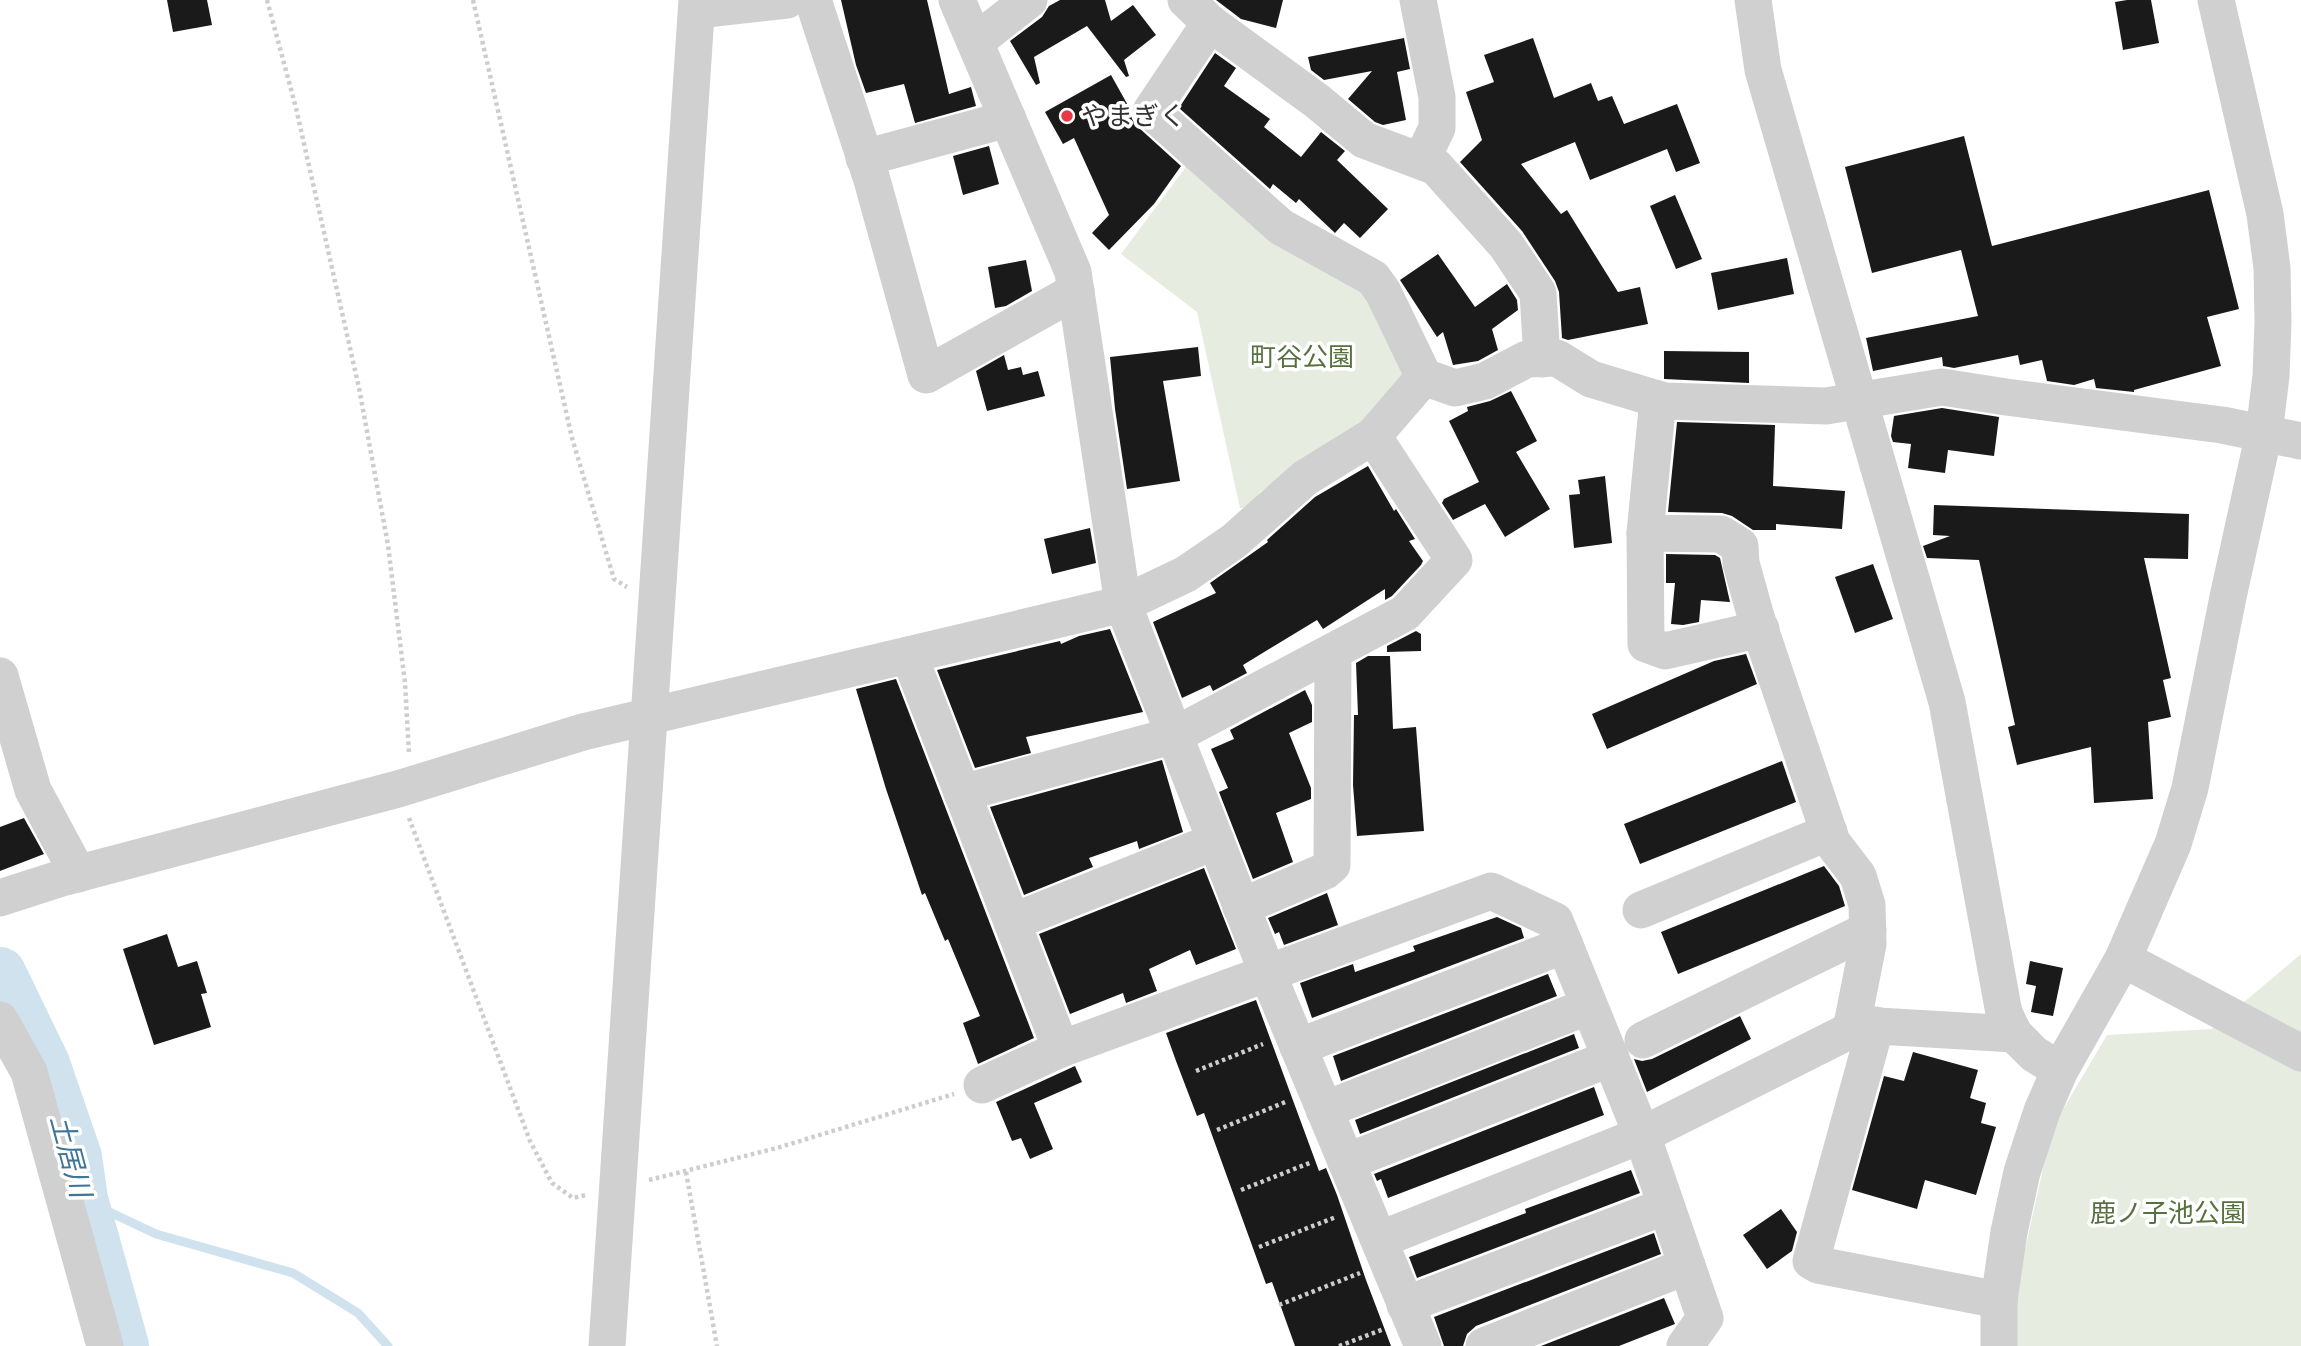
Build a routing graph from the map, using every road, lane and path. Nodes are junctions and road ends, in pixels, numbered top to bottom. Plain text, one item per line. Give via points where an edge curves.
1 (267, 0) edge
2 (473, 0) edge
3 (787, 0) edge
4 (813, 0) edge
5 (957, 0) edge
6 (1029, 0) edge
7 (1418, 0) edge
8 (1753, 0) edge
9 (2217, 0) edge
10 (697, 5) edge
11 (1198, 11) edge
12 (975, 43) junction
13 (1009, 119) junction
14 (864, 158) junction
15 (1421, 162) junction
16 (1076, 291) junction
17 (1542, 359) junction
18 (1424, 377) junction
19 (1658, 399) junction
20 (1861, 401) junction
21 (2264, 433) junction
22 (1373, 436) junction
23 (2301, 441) edge
24 (1645, 533) junction
25 (1123, 604) junction
26 (657, 606) junction
27 (1761, 629) junction
28 (1332, 652) junction
29 (909, 655) junction
30 (0, 676) edge
31 (650, 716) junction
32 (1175, 735) junction
33 (405, 787) junction
34 (962, 793) junction
35 (1829, 832) junction
36 (1216, 841) junction
37 (78, 874) junction
38 (0, 898) edge
39 (1241, 907) junction
40 (1641, 910) dead end
41 (1012, 922) junction
42 (1868, 930) junction
43 (1565, 945) junction
44 (2123, 959) junction
45 (1266, 972) junction
46 (1589, 1006) junction
47 (0, 1020) edge
48 (1863, 1027) junction
49 (2014, 1034) junction
50 (1295, 1039) junction
51 (1643, 1040) dead end
52 (1061, 1049) junction
53 (2301, 1053) edge
54 (1611, 1058) junction
55 (2060, 1070) junction
56 (1196, 1071) dead end
57 (982, 1086) joint
58 (1320, 1100) junction
59 (1217, 1130) dead end
60 (1642, 1135) junction
61 (1344, 1156) junction
62 (686, 1172) junction
63 (618, 1188) junction
64 (1241, 1190) dead end
65 (1364, 1205) junction
66 (1667, 1206) junction
67 (1259, 1247) dead end
68 (1383, 1251) junction
69 (1688, 1266) junction
70 (1999, 1300) junction
71 (1279, 1305) dead end
72 (1413, 1323) edge
73 (101, 1345) edge
74 (607, 1346) edge
75 (717, 1346) edge
76 (1339, 1346) edge
77 (1484, 1346) edge
78 (1685, 1346) edge
79 (1999, 1346) edge

1 - 33 path via 359,388 388,545 405,683
2 - 26 path via 572,438 614,579
3 - 10 street
4 - 14 street
5 - 12 street
6 - 12 street
7 - 15 street via 1437,97 1437,128
8 - 20 street via 1763,70
9 - 21 street via 2265,214 2272,268 2271,376
10 - 26 street
11 - 15 street via 1364,140
11 - 18 street via 1151,111 1281,227 1373,278
12 - 13 street
13 - 14 street
13 - 16 street via 1073,272
14 - 16 street via 926,376
15 - 17 street via 1436,167 1507,245 1538,293
16 - 25 street
17 - 18 street via 1527,359 1485,381 1455,388
17 - 19 street via 1557,358 1591,379
18 - 22 street
19 - 20 street via 1826,406
19 - 24 street
20 - 21 street via 1942,387
20 - 49 street via 1947,702 2004,1013
21 - 23 street
21 - 44 street via 2190,789 2173,844
22 - 25 street via 1304,478 1234,541 1186,574
22 - 28 street via 1454,560 1405,613
24 - 27 street via 1721,534 1740,546
24 - 27 street via 1646,644 1665,651
25 - 29 street
25 - 32 street
26 - 31 street
27 - 35 street
28 - 32 street
28 - 39 street via 1332,865
29 - 31 street
29 - 34 street
30 - 37 street via 33,790
31 - 33 street
31 - 63 street
32 - 34 street
32 - 36 street
33 - 37 street
33 - 63 path via 530,1141 552,1183 573,1198
34 - 41 street
35 - 40 street
35 - 42 street via 1858,876 1867,905
36 - 39 street
36 - 41 street
37 - 38 street
39 - 45 street
41 - 52 street
42 - 48 street
42 - 51 street
43 - 45 street via 1555,921 1491,891
43 - 46 street
43 - 50 street
44 - 53 street
44 - 55 street
45 - 50 street
45 - 52 street
46 - 54 street
46 - 58 street
47 - 73 street via 29,1072
48 - 49 street
48 - 60 street
48 - 70 street via 1811,1261
49 - 55 street
50 - 56 path
50 - 58 street
52 - 57 street
54 - 60 street
54 - 61 street
55 - 70 street via 2022,1172
57 - 62 path
58 - 59 path
58 - 61 street
60 - 66 street
60 - 68 street
61 - 64 path
61 - 65 street
62 - 63 path
62 - 75 path
63 - 74 street
65 - 67 path
65 - 68 street
66 - 69 street
66 - 72 street
68 - 71 path
68 - 72 street
69 - 77 street
69 - 78 street via 1705,1318
70 - 79 street
72 - 76 path

